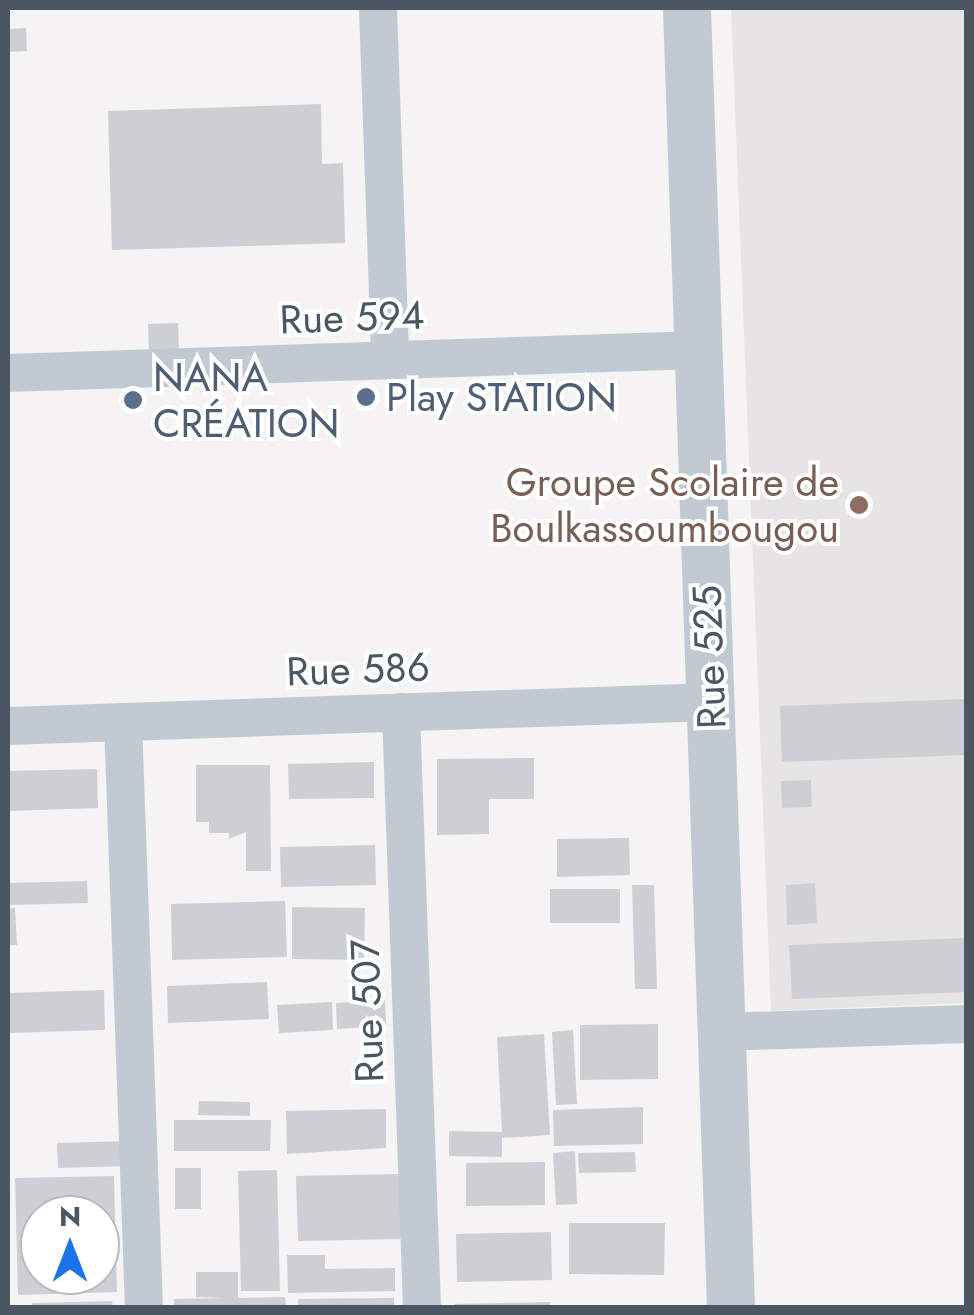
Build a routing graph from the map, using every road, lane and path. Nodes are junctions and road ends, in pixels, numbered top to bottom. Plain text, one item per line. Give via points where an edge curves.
1 (378, 8) edge
2 (687, 8) edge
3 (699, 350) junction
4 (390, 360) junction
5 (8, 373) edge
6 (711, 702) junction
7 (402, 712) junction
8 (123, 722) junction
9 (8, 726) edge
10 (966, 1024) edge
11 (722, 1032) junction
12 (144, 1308) edge
13 (422, 1308) edge
14 (731, 1308) edge

1 - 4 street
2 - 3 street, Rue 525
3 - 4 street, Rue 594
3 - 6 street, Rue 525
4 - 5 street, Rue 594
6 - 7 street, Rue 586
6 - 11 street, Rue 525
7 - 8 street, Rue 586
7 - 13 street, Rue 507
8 - 9 street, Rue 586
8 - 12 street
10 - 11 street
11 - 14 street, Rue 525

